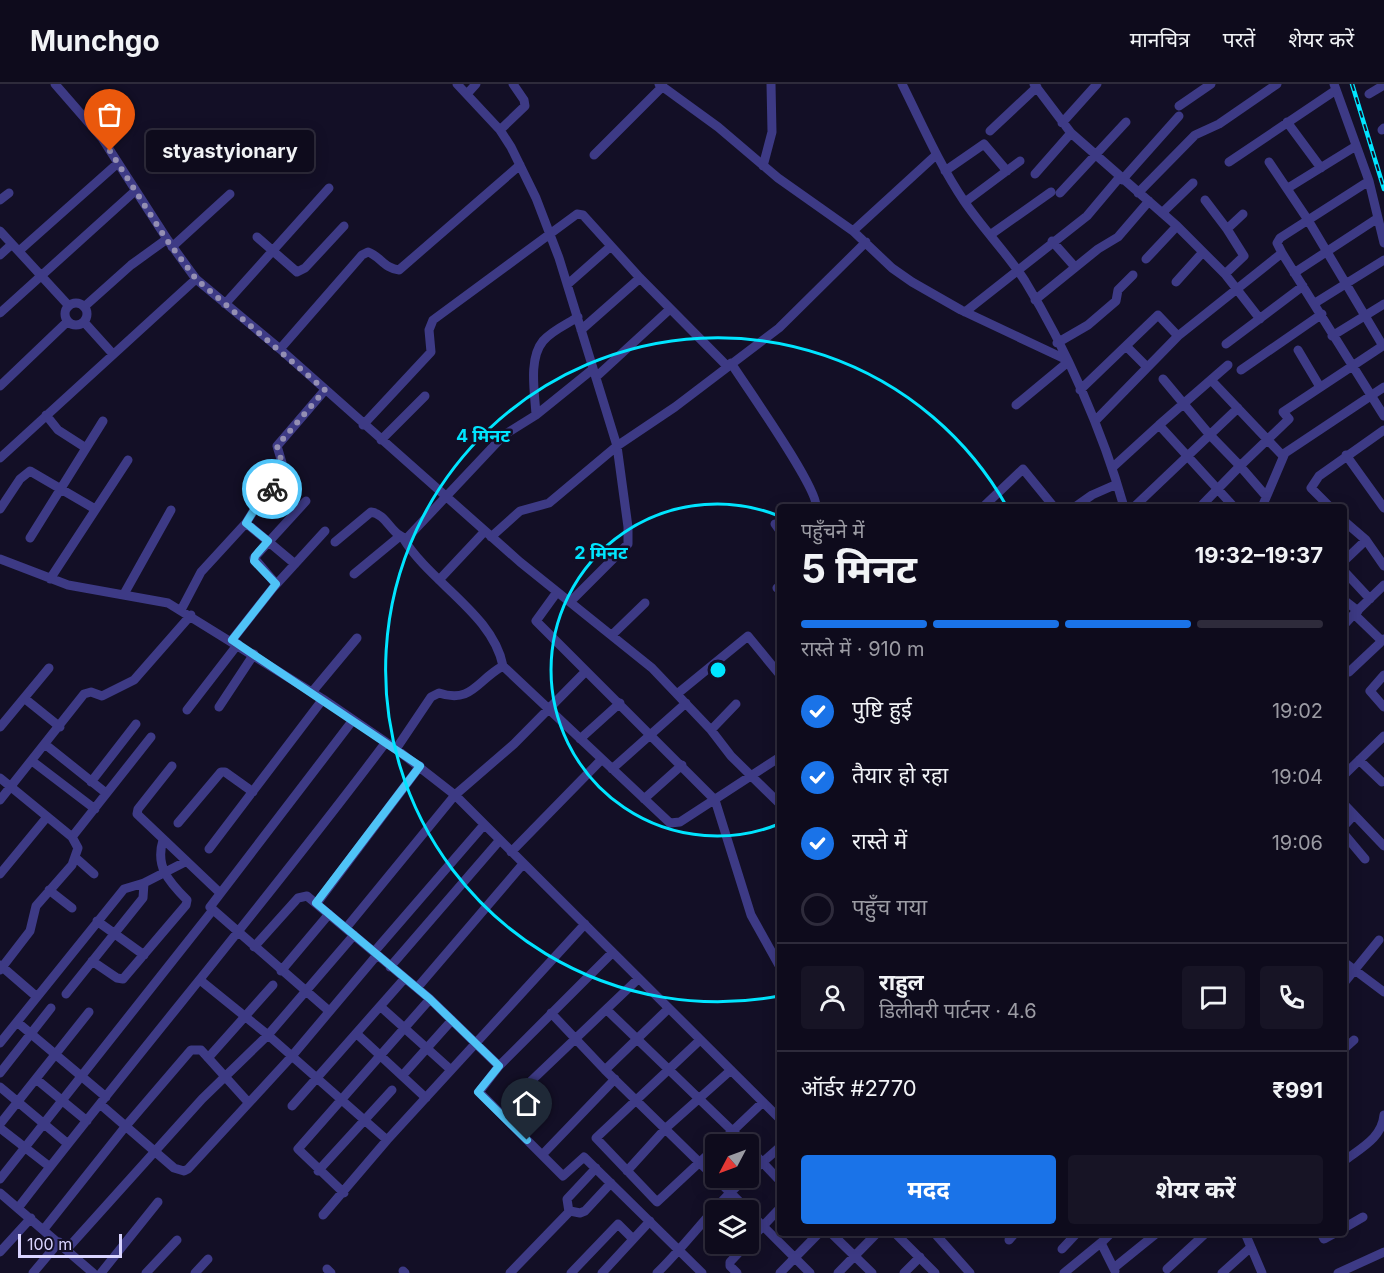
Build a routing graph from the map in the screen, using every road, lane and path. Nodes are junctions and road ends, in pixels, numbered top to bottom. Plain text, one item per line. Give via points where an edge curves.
1 (54, 84) edge
2 (457, 84) edge
3 (476, 84) edge
4 (513, 84) edge
5 (771, 84) edge
6 (902, 84) edge
7 (1097, 84) edge
8 (1210, 84) edge
9 (1277, 84) edge
10 (661, 85) edge
11 (1384, 85) edge
12 (1036, 86) edge
13 (1335, 87) edge
14 (467, 94) junction
15 (1369, 94) dead end
16 (1179, 106) dead end
17 (1179, 116) dead end
18 (1126, 122) dead end
19 (1287, 122) junction
20 (1062, 123) junction
21 (500, 130) junction
22 (990, 131) dead end
23 (1071, 133) junction
24 (1356, 146) junction
25 (594, 155) dead end
26 (936, 155) junction
27 (1095, 155) junction
28 (1020, 161) dead end
29 (1229, 162) dead end
30 (1269, 162) dead end
31 (118, 163) junction
32 (520, 165) junction
33 (763, 166) junction
34 (1321, 168) junction
35 (945, 171) junction
36 (1007, 171) junction
37 (1035, 174) dead end
38 (1121, 179) junction
39 (1369, 181) junction
40 (1193, 183) dead end
41 (329, 188) dead end
42 (1288, 188) junction
43 (135, 191) junction
44 (9, 193) dead end
45 (1138, 193) junction
46 (230, 194) dead end
47 (0, 200) edge
48 (1205, 200) dead end
49 (1149, 201) junction
50 (965, 202) junction
51 (1162, 213) junction
52 (1243, 214) dead end
53 (1378, 218) junction
54 (1308, 220) junction
55 (344, 226) dead end
56 (1177, 226) junction
57 (1227, 229) junction
58 (0, 231) edge
59 (853, 231) junction
60 (990, 235) junction
61 (551, 236) junction
62 (257, 237) dead end
63 (1052, 241) junction
64 (866, 242) junction
65 (169, 243) junction
66 (1384, 243) edge
67 (611, 246) junction
68 (16, 247) junction
69 (272, 251) junction
70 (1327, 251) junction
71 (1203, 252) junction
72 (1282, 253) junction
73 (0, 255) edge
74 (1146, 259) dead end
75 (1384, 260) edge
76 (1075, 267) junction
77 (1017, 270) junction
78 (1294, 273) junction
79 (41, 274) junction
80 (1225, 274) junction
81 (1133, 275) dead end
82 (640, 278) junction
83 (196, 279) junction
84 (1176, 282) dead end
85 (567, 284) junction
86 (1346, 284) junction
87 (1303, 286) junction
88 (1238, 290) junction
89 (1035, 300) junction
90 (1315, 303) junction
91 (225, 304) junction
92 (1384, 304) edge
93 (69, 306) junction
94 (84, 307) junction
95 (670, 309) junction
96 (965, 312) junction
97 (0, 313) edge
98 (1322, 314) junction
99 (1365, 315) junction
100 (578, 317) junction
101 (1260, 319) junction
102 (68, 321) junction
103 (84, 322) junction
104 (581, 330) junction
105 (1178, 336) junction
106 (1332, 336) junction
107 (1057, 343) junction
108 (1226, 344) dead end
109 (1126, 345) junction
110 (1384, 345) edge
111 (280, 349) junction
112 (1298, 350) dead end
113 (112, 353) junction
114 (1066, 361) junction
115 (729, 364) junction
116 (1228, 365) dead end
117 (1352, 366) junction
118 (1146, 367) junction
119 (1242, 370) dead end
120 (594, 373) junction
121 (1163, 379) dead end
122 (1211, 380) junction
123 (0, 386) edge
124 (1320, 387) junction
125 (1384, 387) edge
126 (325, 390) junction
127 (1080, 390) junction
128 (1370, 395) junction
129 (425, 396) dead end
130 (1016, 405) dead end
131 (1184, 405) junction
132 (1238, 408) junction
133 (46, 415) junction
134 (536, 415) junction
135 (1384, 416) edge
136 (1095, 421) junction
137 (104, 422) dead end
138 (363, 425) junction
139 (1159, 425) junction
140 (1384, 430) edge
141 (1210, 436) junction
142 (1268, 439) junction
143 (381, 440) junction
144 (616, 446) junction
145 (86, 448) junction
146 (1187, 455) junction
147 (1346, 455) junction
148 (1283, 456) junction
149 (0, 458) edge
150 (128, 459) dead end
151 (1240, 466) junction
152 (1113, 467) junction
153 (1117, 484) junction
154 (61, 488) junction
155 (1216, 489) junction
156 (446, 496) junction
157 (1266, 496) junction
158 (306, 501) dead end
159 (817, 504) edge
160 (986, 504) edge
161 (1052, 504) edge
162 (1080, 504) edge
163 (1123, 504) edge
164 (1137, 504) edge
165 (1203, 504) dead end
166 (1231, 504) edge
167 (1263, 504) edge
168 (1327, 504) edge
169 (1384, 508) edge
170 (0, 509) edge
171 (96, 509) junction
172 (171, 510) dead end
173 (246, 523) junction
174 (1347, 524) edge
175 (325, 531) dead end
176 (488, 534) junction
177 (402, 537) junction
178 (30, 538) dead end
179 (1366, 540) junction
180 (268, 541) junction
181 (335, 542) dead end
182 (1347, 558) edge
183 (0, 559) edge
184 (295, 564) junction
185 (1384, 566) edge
186 (354, 574) dead end
187 (1347, 574) edge
188 (50, 579) junction
189 (439, 580) junction
190 (276, 584) junction
191 (1384, 585) edge
192 (557, 592) junction
193 (124, 594) junction
194 (1370, 599) junction
195 (571, 601) junction
196 (645, 603) dead end
197 (1347, 603) edge
198 (181, 610) junction
199 (1356, 612) junction
200 (191, 615) junction
201 (1347, 622) edge
202 (612, 634) junction
203 (357, 638) dead end
204 (1383, 640) edge
205 (235, 642) junction
206 (254, 654) junction
207 (503, 666) junction
208 (48, 668) dead end
209 (586, 670) junction
210 (777, 671) edge
211 (1349, 672) dead end
212 (1384, 675) edge
213 (312, 692) junction
214 (677, 694) junction
215 (24, 698) junction
216 (322, 699) junction
217 (620, 703) junction
218 (686, 703) junction
219 (736, 704) dead end
220 (219, 707) dead end
221 (1384, 707) edge
222 (549, 709) junction
223 (187, 710) dead end
224 (353, 720) junction
225 (136, 724) dead end
226 (0, 727) edge
227 (60, 727) junction
228 (711, 730) junction
229 (652, 734) junction
230 (1384, 736) edge
231 (151, 737) dead end
232 (579, 739) junction
233 (386, 742) junction
234 (46, 745) junction
235 (396, 749) junction
236 (777, 758) edge
237 (601, 760) junction
238 (1359, 760) junction
239 (32, 761) junction
240 (682, 765) junction
241 (172, 766) dead end
242 (420, 766) junction
243 (612, 769) junction
244 (1347, 772) edge
245 (752, 777) junction
246 (0, 778) edge
247 (91, 782) junction
248 (1382, 782) dead end
249 (11, 788) junction
250 (253, 792) junction
251 (106, 793) junction
252 (454, 795) junction
253 (644, 799) junction
254 (0, 800) edge
255 (715, 800) junction
256 (777, 801) edge
257 (1347, 807) edge
258 (95, 809) junction
259 (1354, 815) junction
260 (47, 817) junction
261 (178, 823) dead end
262 (1347, 823) edge
263 (483, 826) junction
264 (72, 837) junction
265 (1347, 838) edge
266 (163, 840) junction
267 (499, 841) junction
268 (1384, 846) edge
269 (209, 849) dead end
270 (511, 852) junction
271 (76, 858) junction
272 (1365, 859) dead end
273 (185, 862) junction
274 (524, 864) junction
275 (165, 872) junction
276 (0, 874) edge
277 (94, 874) dead end
278 (144, 883) junction
279 (49, 890) junction
280 (219, 892) junction
281 (118, 896) junction
282 (316, 903) junction
283 (72, 908) dead end
284 (134, 910) junction
285 (212, 911) junction
286 (329, 914) junction
287 (97, 921) junction
288 (585, 924) junction
289 (346, 928) junction
290 (238, 934) junction
291 (113, 935) junction
292 (354, 935) junction
293 (1379, 940) dead end
294 (254, 947) junction
295 (376, 953) junction
296 (612, 953) junction
297 (144, 955) junction
298 (92, 961) junction
299 (777, 962) edge
300 (1347, 964) edge
301 (390, 967) junction
302 (1, 968) edge
303 (1353, 969) junction
304 (281, 971) junction
305 (405, 978) junction
306 (1347, 978) edge
307 (639, 979) junction
308 (200, 980) junction
309 (273, 985) dead end
310 (417, 988) junction
311 (306, 991) junction
312 (1384, 992) edge
313 (66, 994) dead end
314 (37, 997) junction
315 (430, 999) junction
316 (381, 1007) junction
317 (51, 1008) dead end
318 (668, 1009) junction
319 (607, 1010) junction
320 (329, 1011) junction
321 (89, 1012) dead end
322 (551, 1013) junction
323 (246, 1016) junction
324 (452, 1020) junction
325 (17, 1022) junction
326 (404, 1028) junction
327 (31, 1033) junction
328 (357, 1034) junction
329 (268, 1035) junction
330 (637, 1039) junction
331 (700, 1040) junction
332 (1354, 1040) dead end
333 (577, 1041) junction
334 (474, 1042) junction
335 (0, 1043) edge
336 (1347, 1047) edge
337 (427, 1048) junction
338 (55, 1054) junction
339 (379, 1055) junction
340 (292, 1056) junction
341 (208, 1058) junction
342 (499, 1066) junction
343 (451, 1070) junction
344 (669, 1070) junction
345 (731, 1070) junction
346 (605, 1071) junction
347 (0, 1073) edge
348 (81, 1075) junction
349 (402, 1076) junction
350 (224, 1077) junction
351 (317, 1078) junction
352 (36, 1079) junction
353 (615, 1079) junction
354 (529, 1083) dead end
355 (0, 1087) edge
356 (392, 1090) dead end
357 (426, 1098) junction
358 (700, 1098) junction
359 (635, 1099) junction
360 (61, 1100) junction
361 (103, 1100) junction
362 (340, 1100) junction
363 (17, 1102) junction
364 (248, 1102) junction
365 (763, 1102) junction
366 (292, 1106) dead end
367 (1384, 1115) edge
368 (777, 1116) edge
369 (364, 1120) junction
370 (87, 1121) junction
371 (43, 1123) junction
372 (0, 1126) edge
373 (125, 1127) junction
374 (666, 1128) junction
375 (735, 1132) junction
376 (732, 1134) edge
377 (387, 1140) junction
378 (68, 1144) junction
379 (24, 1147) junction
380 (777, 1150) edge
381 (154, 1152) junction
382 (542, 1155) junction
383 (705, 1156) edge
384 (759, 1158) edge
385 (1347, 1159) edge
386 (697, 1162) junction
387 (763, 1162) junction
388 (759, 1166) edge
389 (50, 1167) junction
390 (596, 1168) junction
391 (318, 1171) junction
392 (627, 1171) junction
393 (777, 1178) edge
394 (0, 1179) edge
395 (611, 1183) junction
396 (734, 1188) edge
397 (729, 1192) junction
398 (0, 1193) edge
399 (344, 1193) junction
400 (737, 1200) edge
401 (158, 1202) dead end
402 (18, 1208) junction
403 (570, 1210) junction
404 (777, 1211) edge
405 (323, 1215) dead end
406 (1363, 1217) dead end
407 (31, 1218) junction
408 (650, 1221) junction
409 (759, 1222) edge
410 (763, 1226) junction
411 (1347, 1226) edge
412 (44, 1229) junction
413 (759, 1231) edge
414 (816, 1236) edge
415 (834, 1236) edge
416 (874, 1236) edge
417 (937, 1236) edge
418 (1074, 1236) edge
419 (1107, 1236) edge
420 (1154, 1236) edge
421 (1203, 1236) edge
422 (904, 1237) edge
423 (633, 1239) junction
424 (1248, 1239) edge
425 (177, 1240) dead end
426 (59, 1242) junction
427 (67, 1249) junction
428 (1062, 1250) dead end
429 (680, 1251) junction
430 (1384, 1251) edge
431 (0, 1252) edge
432 (738, 1254) edge
433 (855, 1257) junction
434 (920, 1257) junction
435 (796, 1258) junction
436 (208, 1259) dead end
437 (82, 1269) edge
438 (1167, 1269) dead end
439 (1115, 1270) edge
440 (604, 1272) edge
441 (33, 1273) edge
442 (93, 1273) edge
443 (101, 1273) edge
444 (146, 1273) edge
445 (195, 1273) edge
446 (510, 1273) edge
447 (571, 1273) edge
448 (657, 1273) edge
449 (702, 1273) edge
450 (737, 1273) edge
451 (780, 1273) edge
452 (810, 1273) edge
453 (838, 1273) edge
454 (872, 1273) edge
455 (904, 1273) edge
456 (935, 1273) edge
457 (970, 1273) edge
458 (1064, 1273) edge
459 (1222, 1273) edge
460 (1262, 1273) edge
461 (1338, 1273) edge

1 - 31 street via 84,115
2 - 14 street
3 - 14 street
4 - 21 street via 525,106
5 - 33 street via 772,132
6 - 26 street
7 - 20 street
8 - 16 street
9 - 45 street via 1219,124 1195,135
10 - 25 street
10 - 33 street
11 - 15 street
12 - 20 street
12 - 22 street
13 - 19 street
13 - 24 street
14 - 21 street
17 - 38 street
18 - 27 street
19 - 29 street
19 - 34 street
20 - 23 street
21 - 32 street
23 - 27 street
23 - 37 street
24 - 34 street
24 - 39 street
26 - 35 street
26 - 59 street
27 - 38 street
27 - 60 street via 1055,192
28 - 36 street
30 - 42 street
31 - 43 street
31 - 68 street
32 - 61 street
32 - 111 street via 399,270 391,269 373,254 362,255
33 - 59 street
34 - 42 street
35 - 36 street via 984,144
35 - 50 street
36 - 50 street
38 - 45 street
38 - 63 street via 1087,216
39 - 53 street
39 - 54 street
40 - 51 street
41 - 69 street
42 - 54 street
43 - 65 street
43 - 79 street
44 - 47 street
45 - 49 street
46 - 65 street
48 - 57 street
49 - 51 street
49 - 76 street via 1118,237
50 - 60 street
51 - 56 street
52 - 57 street
53 - 66 street
53 - 70 street
54 - 70 street
54 - 72 street via 1278,240
55 - 69 street via 301,271 293,270
56 - 71 street
56 - 74 street
57 - 80 street via 1244,256
58 - 68 street
59 - 64 street
60 - 77 street
61 - 67 street via 580,214
61 - 85 street
61 - 138 street via 433,320 429,330 431,352
62 - 69 street
63 - 76 street
63 - 77 street
64 - 96 street via 892,268
64 - 115 street via 779,328
65 - 83 street
65 - 94 street via 131,265
67 - 82 street
67 - 85 street
68 - 73 street
68 - 79 street
69 - 91 street
70 - 78 street
70 - 86 street
71 - 80 street
71 - 84 street
72 - 78 street
72 - 88 street
75 - 86 street
76 - 89 street
77 - 89 street
77 - 96 street
78 - 87 street
79 - 93 street
79 - 97 street
80 - 88 street
81 - 107 street via 1118,290 1116,301 1097,318
82 - 95 street
82 - 104 street
83 - 91 street
83 - 113 street
85 - 100 street
86 - 90 street
86 - 99 street
87 - 90 street
87 - 101 street
88 - 101 street
88 - 105 street
89 - 107 street
90 - 98 street
91 - 111 street
92 - 99 street
93 - 94 street via 75,303
93 - 102 street via 65,312
94 - 103 street
95 - 115 street
95 - 120 street
96 - 114 street
98 - 106 street
98 - 119 street
99 - 106 street
99 - 110 street
100 - 104 street
100 - 134 street via 548,336 539,347 534,374
101 - 108 street
102 - 103 street via 77,325
102 - 123 street
103 - 113 street
104 - 120 street
105 - 109 street via 1158,315
105 - 118 street
106 - 117 street
107 - 114 street
109 - 118 street
109 - 127 street
110 - 117 street
111 - 126 street
112 - 124 street
113 - 133 street
114 - 127 street
114 - 130 street
115 - 144 street via 675,407
115 - 159 street via 806,478
116 - 122 street
117 - 124 street
117 - 128 street
118 - 136 street
120 - 134 street
120 - 144 street
121 - 131 street
122 - 131 street
122 - 132 street
124 - 142 street via 1283,412 1289,419
125 - 128 street
126 - 138 street
126 - 173 street via 277,446 286,476 259,502
127 - 136 street
128 - 135 street
128 - 148 street
129 - 143 street
131 - 139 street
131 - 141 street
132 - 141 street
132 - 142 street
133 - 145 street via 58,430
133 - 149 street
134 - 156 street via 504,435
136 - 152 street
137 - 145 street
138 - 143 street
139 - 146 street
139 - 152 street
140 - 147 street
141 - 146 street
141 - 151 street
142 - 148 street
142 - 151 street
143 - 156 street
144 - 176 street via 549,503 520,511
144 - 195 street via 628,544
145 - 154 street
146 - 155 street
146 - 164 street
147 - 168 street via 1318,476 1311,488
147 - 169 street
148 - 157 street
150 - 171 street
151 - 155 street
151 - 157 street
152 - 153 street
153 - 162 street
153 - 163 street
154 - 170 street via 34,472 27,473
154 - 171 street
154 - 178 street
155 - 165 street
155 - 166 street
156 - 176 street
156 - 177 street via 411,535
157 - 167 street
158 - 180 street
160 - 161 street via 1025,469
171 - 188 street
172 - 193 street
173 - 180 street
173 - 198 street via 201,572
174 - 179 street
175 - 184 street
176 - 189 street
176 - 192 street
177 - 181 street via 379,514 371,512
177 - 186 street
177 - 189 street
179 - 182 street
179 - 185 street
180 - 184 street
180 - 190 street via 254,561
183 - 188 street
184 - 190 street
187 - 194 street
188 - 193 street
189 - 207 street via 487,630 497,644
190 - 205 street
191 - 194 street
192 - 195 street
192 - 209 street via 536,621
193 - 198 street via 154,598
194 - 199 street
195 - 202 street
196 - 202 street
197 - 199 street
198 - 200 street
199 - 201 street
199 - 204 street
200 - 205 street
200 - 227 street via 134,680 102,696 88,692
202 - 214 street
203 - 213 street
204 - 211 street
205 - 206 street
205 - 223 street
206 - 213 street
206 - 220 street
207 - 222 street
207 - 235 street via 464,695 452,698 439,693 431,697
208 - 215 street
209 - 217 street
209 - 222 street
210 - 214 street via 748,636
212 - 221 street via 1370,691
213 - 216 street
214 - 218 street
215 - 226 street
215 - 227 street
216 - 224 street
216 - 250 street
217 - 229 street
217 - 232 street
218 - 228 street
218 - 229 street
219 - 228 street
222 - 232 street
222 - 252 street via 492,765
224 - 233 street
224 - 280 street
225 - 247 street
227 - 234 street
228 - 245 street
229 - 240 street
229 - 243 street
230 - 238 street
231 - 251 street
232 - 237 street
233 - 235 street
233 - 290 street
234 - 239 street
234 - 247 street
235 - 242 street
236 - 245 street
237 - 243 street
237 - 270 street
238 - 244 street
238 - 248 street
239 - 249 street
239 - 258 street
240 - 253 street
240 - 255 street
241 - 266 street via 137,814
242 - 252 street
242 - 282 street
243 - 253 street
245 - 255 street
245 - 256 street
246 - 249 street
247 - 251 street
249 - 254 street
249 - 260 street
250 - 261 street via 221,772
250 - 269 street
251 - 258 street
252 - 263 street
252 - 289 street
253 - 255 street via 665,821 675,824
255 - 299 street via 751,915
257 - 259 street
258 - 264 street
259 - 262 street
259 - 268 street
260 - 264 street
260 - 276 street
263 - 267 street
263 - 295 street
264 - 271 street via 78,848
265 - 272 street
266 - 273 street
266 - 275 street via 158,854
267 - 270 street
267 - 301 street
270 - 274 street
271 - 277 street
271 - 279 street
273 - 275 street
273 - 280 street
274 - 288 street
274 - 310 street
275 - 278 street
275 - 297 street via 188,902
278 - 281 street via 128,886
278 - 284 street via 145,894
279 - 283 street
279 - 302 street via 36,906 30,931
280 - 285 street via 210,904
281 - 284 street
281 - 287 street
282 - 286 street
282 - 294 street via 301,895
284 - 291 street
285 - 290 street
285 - 348 street
286 - 289 street
286 - 304 street
287 - 291 street
287 - 314 street
288 - 296 street
288 - 334 street
289 - 292 street
290 - 294 street
290 - 308 street
291 - 297 street
291 - 298 street
292 - 295 street
292 - 311 street
293 - 303 street
294 - 304 street
295 - 301 street
295 - 320 street
296 - 307 street
296 - 322 street
297 - 298 street via 120,980
298 - 313 street
300 - 303 street
301 - 305 street
302 - 314 street
303 - 306 street
303 - 312 street
304 - 311 street
305 - 310 street
305 - 316 street
307 - 318 street
307 - 319 street
308 - 323 street
308 - 361 street
309 - 323 street
310 - 315 street
311 - 320 street
311 - 329 street
314 - 325 street
315 - 324 street
315 - 326 street
316 - 326 street
316 - 328 street
317 - 327 street
318 - 330 street
318 - 331 street
319 - 330 street
319 - 333 street
320 - 340 street
321 - 338 street
322 - 333 street
322 - 342 street
323 - 329 street
323 - 341 street
324 - 334 street
324 - 337 street
325 - 327 street
325 - 335 street
326 - 337 street
326 - 339 street
327 - 338 street
327 - 347 street
328 - 339 street
328 - 351 street
329 - 340 street
329 - 350 street
330 - 344 street
330 - 346 street
331 - 344 street
331 - 345 street
332 - 336 street
333 - 346 street
333 - 354 street
334 - 342 street
334 - 343 street
337 - 343 street
337 - 349 street
338 - 348 street
338 - 352 street
339 - 349 street
339 - 362 street
340 - 351 street
340 - 364 street
341 - 350 street
341 - 373 street via 198,1048 191,1050
342 - 382 street via 478,1092
343 - 357 street
344 - 358 street
344 - 359 street
345 - 358 street
345 - 365 street
346 - 353 street
348 - 360 street
348 - 361 street
349 - 357 street
350 - 364 street
350 - 381 street
351 - 362 street
351 - 366 street
352 - 360 street
352 - 363 street
353 - 359 street
353 - 382 street
355 - 363 street
356 - 369 street
357 - 377 street
358 - 374 street
358 - 375 street
359 - 374 street
359 - 392 street via 596,1138
360 - 370 street
360 - 371 street
361 - 370 street
361 - 373 street
362 - 369 street
362 - 391 street via 298,1149
363 - 371 street
363 - 372 street
364 - 381 street via 188,1169 179,1171
365 - 368 street
365 - 375 street
367 - 385 street via 1382,1128 1374,1138
369 - 377 street
369 - 391 street
370 - 378 street
371 - 378 street
371 - 379 street
372 - 379 street
373 - 381 street
373 - 412 street
374 - 386 street
374 - 392 street
375 - 376 street
377 - 399 street
378 - 389 street
379 - 389 street
379 - 394 street
380 - 387 street
381 - 427 street
382 - 390 street via 563,1176 584,1157
383 - 386 street
384 - 387 street
386 - 392 street via 657,1202
386 - 397 street
387 - 388 street
387 - 393 street
389 - 402 street
390 - 395 street
390 - 403 street via 567,1199
391 - 399 street
395 - 403 street via 585,1211 580,1214
395 - 408 street
396 - 397 street
397 - 400 street
397 - 429 street
398 - 402 street
399 - 405 street
401 - 443 street
402 - 407 street
403 - 446 street
404 - 410 street
406 - 411 street
407 - 412 street
407 - 431 street
408 - 423 street
408 - 429 street
409 - 410 street
410 - 413 street
410 - 435 street
412 - 426 street
414 - 435 street
415 - 433 street
416 - 433 street
417 - 457 street
418 - 428 street
419 - 439 street via 1101,1244
419 - 458 street
420 - 439 street
421 - 438 street
422 - 434 street
423 - 440 street
423 - 447 street via 618,1224
424 - 459 street
424 - 460 street
425 - 444 street
426 - 427 street
426 - 441 street
427 - 437 street
429 - 448 street
429 - 449 street
430 - 461 street
432 - 450 street via 730,1262
433 - 453 street
433 - 454 street
434 - 455 street
434 - 456 street
435 - 451 street
435 - 452 street
436 - 445 street
437 - 442 street

